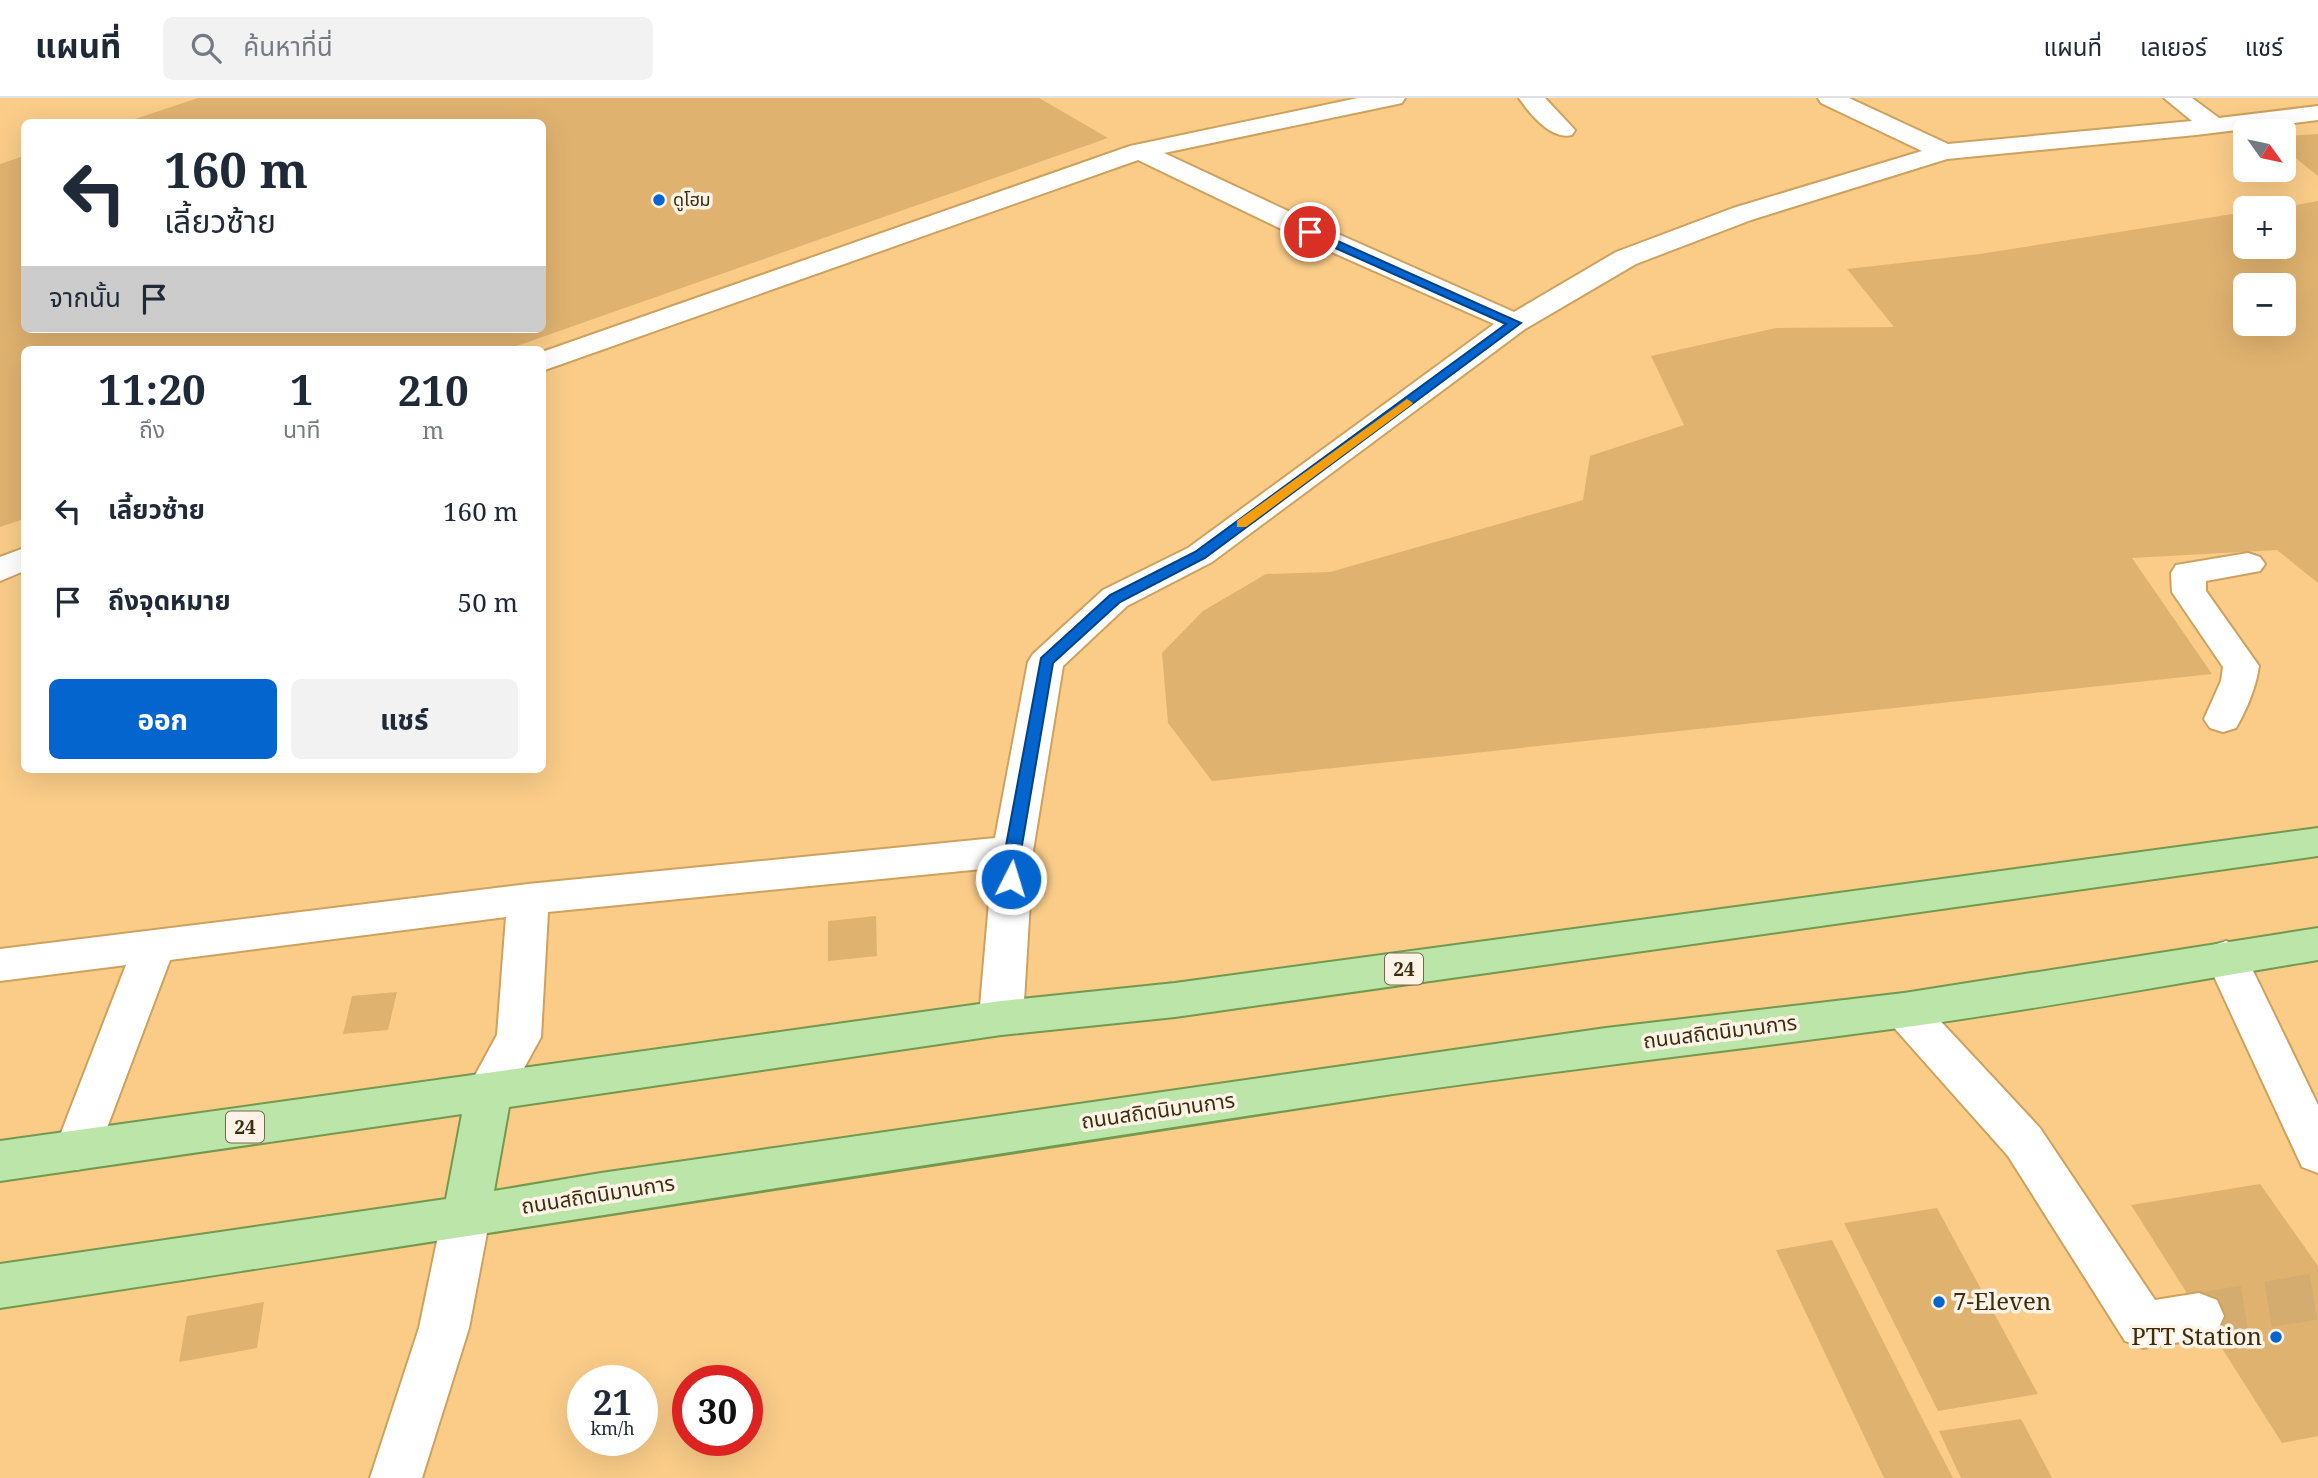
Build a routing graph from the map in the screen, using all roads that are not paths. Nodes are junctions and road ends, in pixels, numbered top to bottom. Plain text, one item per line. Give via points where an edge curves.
1 (1393, 98) edge
2 (1531, 98) edge
3 (1830, 98) edge
4 (2176, 98) edge
5 (2318, 113) edge
6 (2214, 126) junction
7 (1563, 130) dead end
8 (1139, 151) junction
9 (1945, 152) junction
10 (1515, 323) junction
11 (546, 361) edge
12 (21, 560) edge
13 (2248, 564) dead end
14 (0, 570) edge
15 (2223, 719) dead end
16 (2318, 842) edge
17 (1013, 851) junction
18 (528, 899) junction
19 (2318, 944) edge
20 (154, 947) junction
21 (2226, 957) junction
22 (0, 965) edge
23 (1904, 1010) junction
24 (1001, 1018) junction
25 (489, 1090) junction
26 (77, 1151) junction
27 (2318, 1153) edge
28 (0, 1161) edge
29 (466, 1217) junction
30 (0, 1286) edge
31 (2199, 1316) tunnel mouth
32 (396, 1478) edge

1 - 8 street
2 - 7 street
3 - 9 street
4 - 6 street
5 - 6 street
6 - 9 street
8 - 10 street
8 - 11 street
9 - 10 street via 1742,214 1626,258
10 - 17 street via 1200,555 1115,598 1046,662
12 - 14 street
13 - 15 street via 2188,573 2189,592 2241,666
16 - 24 main road, 24 via 1175,1000
17 - 18 street
17 - 24 street
18 - 20 street
18 - 25 street via 519,1037
19 - 21 main road, ถนนสถิตนิมานการ
20 - 22 street
20 - 26 street
21 - 23 main road, ถนนสถิตนิมานการ
21 - 27 street
23 - 29 main road, ถนนสถิตนิมานการ via 1387,1077
23 - 31 street via 2024,1142 2143,1325
24 - 25 main road, 24
25 - 26 main road, 24
25 - 29 main road
26 - 28 main road, 24
29 - 30 main road, ถนนสถิตนิมานการ
29 - 32 street via 444,1328

